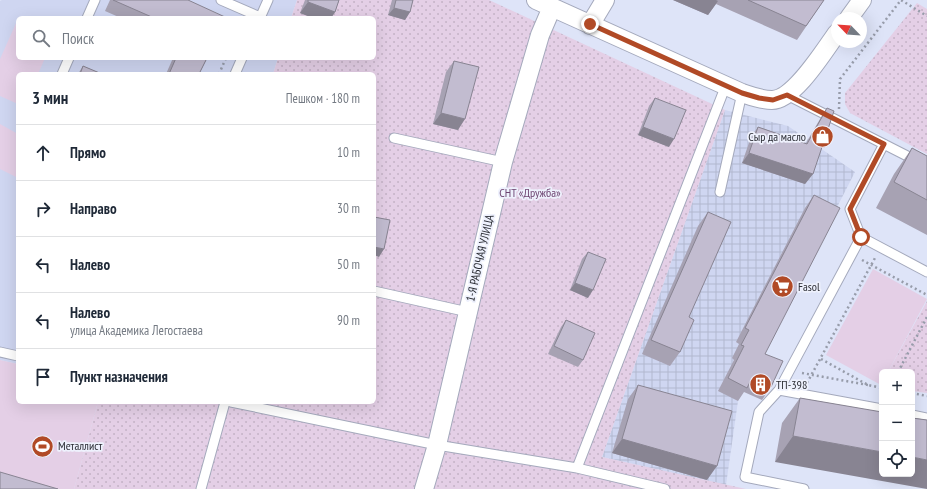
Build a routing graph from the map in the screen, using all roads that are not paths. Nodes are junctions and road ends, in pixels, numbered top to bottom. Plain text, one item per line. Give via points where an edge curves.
1 (95, 0) edge
2 (221, 0) edge
3 (268, 0) edge
4 (605, 0) edge
5 (862, 0) edge
6 (544, 4) edge
7 (853, 12) edge
8 (88, 16) edge
9 (258, 16) edge
10 (260, 16) edge
11 (590, 24) junction
12 (831, 42) edge
13 (68, 60) edge
14 (241, 60) edge
15 (63, 72) edge
16 (236, 72) edge
17 (726, 85) junction
18 (742, 93) junction
19 (787, 95) junction
20 (394, 138) dead end
21 (884, 144) junction
22 (503, 162) junction
23 (927, 166) edge
24 (720, 192) dead end
25 (861, 237) junction
26 (927, 272) edge
27 (376, 291) edge
28 (468, 312) junction
29 (0, 352) edge
30 (16, 356) edge
31 (779, 390) junction
32 (224, 404) edge
33 (241, 404) edge
34 (879, 408) edge
35 (915, 416) edge
36 (927, 418) edge
37 (437, 445) junction
38 (577, 468) junction
39 (201, 489) edge
40 (424, 489) edge
41 (665, 489) edge
42 (804, 489) edge

1 - 8 lane
2 - 9 lane
3 - 10 lane
4 - 11 street
5 - 7 street
6 - 11 street
6 - 22 street, 1-Я РАБОЧАЯ УЛИЦА via 540,35
11 - 17 street
12 - 19 street via 798,85
13 - 15 lane
14 - 16 lane
17 - 18 street
17 - 38 lane
18 - 19 street via 773,100
18 - 24 lane
19 - 21 lane
20 - 22 lane
21 - 23 lane
21 - 25 lane via 850,209
22 - 28 street, 1-Я РАБОЧАЯ УЛИЦА
25 - 26 lane
25 - 31 lane
27 - 28 lane
28 - 37 street, 1-Я РАБОЧАЯ УЛИЦА
29 - 30 lane
31 - 34 lane
31 - 42 lane via 759,412 745,478
32 - 39 lane
33 - 37 lane
35 - 36 lane
37 - 38 lane
37 - 40 street, 1-Я РАБОЧАЯ УЛИЦА
38 - 41 lane

